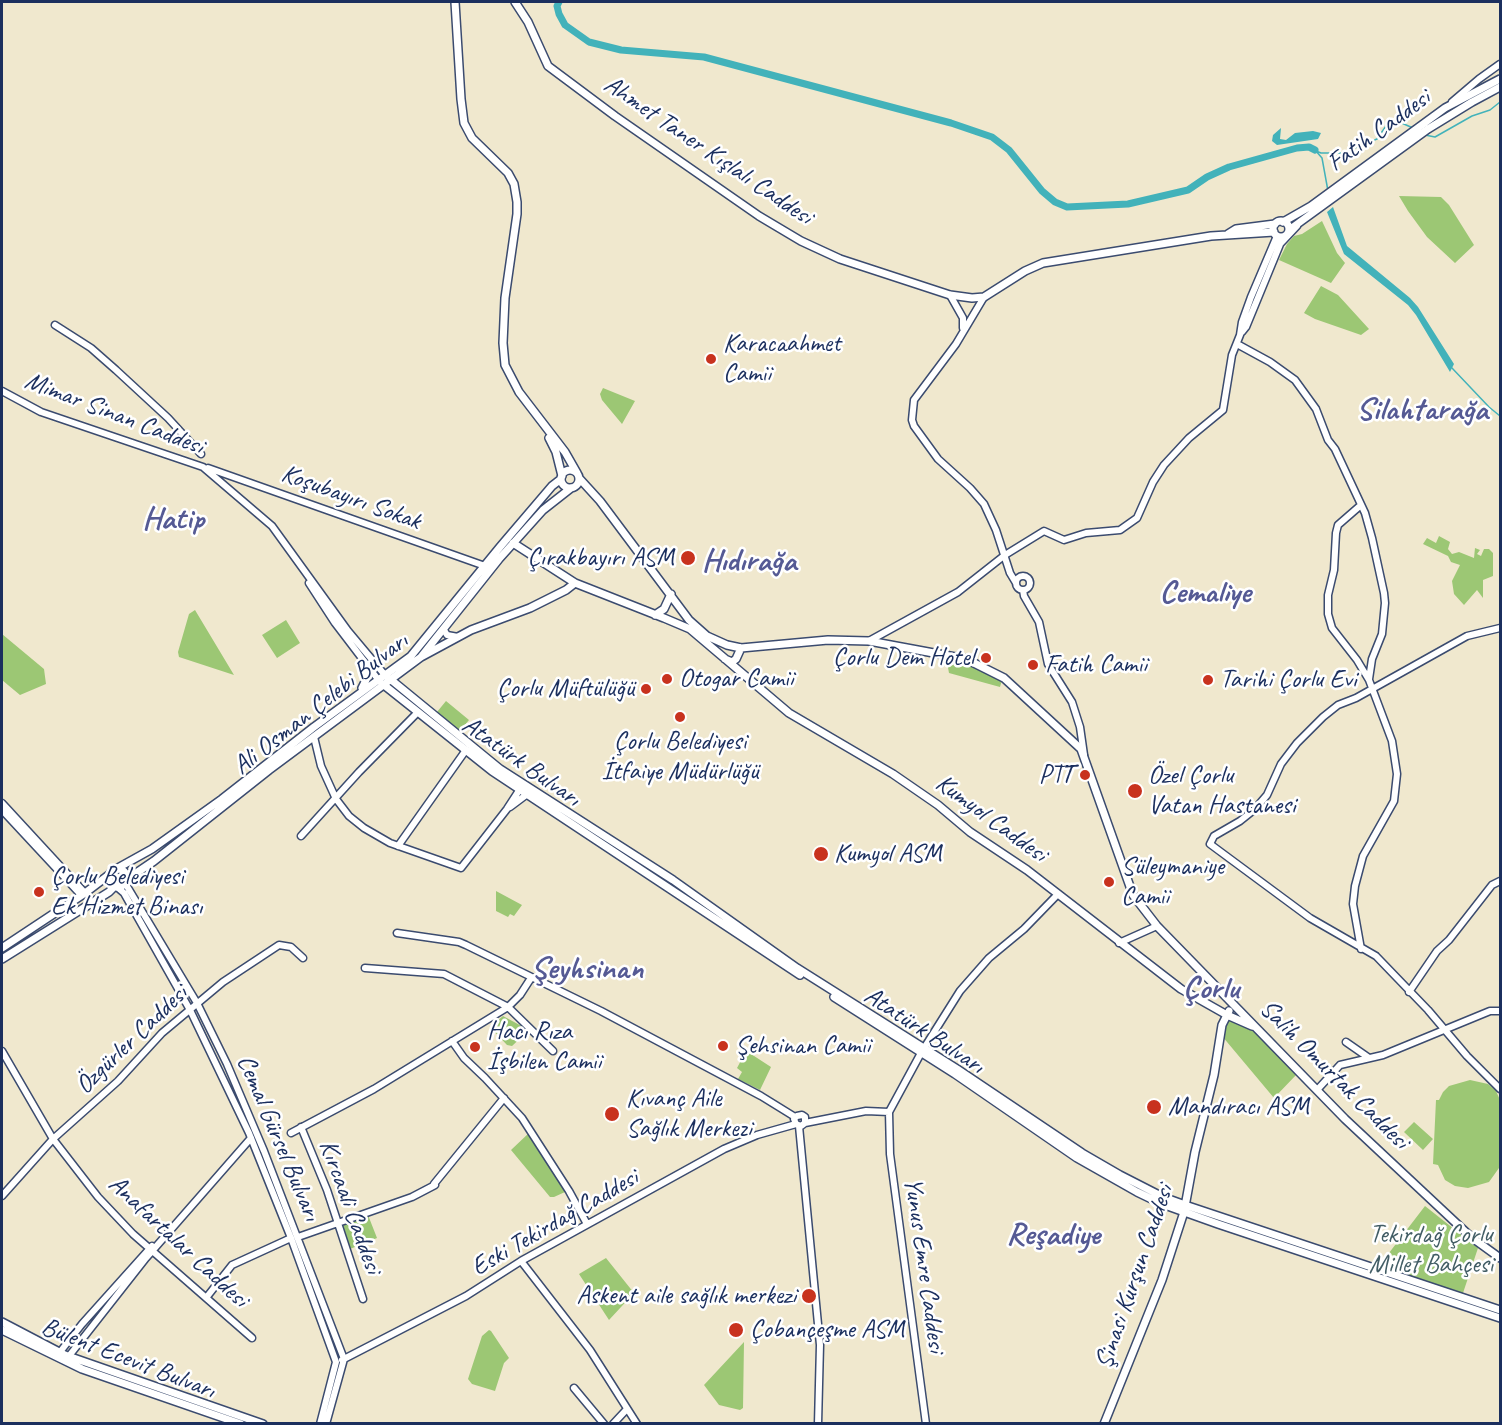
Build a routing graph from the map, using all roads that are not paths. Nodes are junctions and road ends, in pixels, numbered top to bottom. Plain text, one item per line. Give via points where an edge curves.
1 (456, 2) edge
2 (515, 2) edge
3 (1500, 64) edge
4 (1500, 79) edge
5 (1500, 87) edge
6 (1445, 108) junction
7 (1425, 127) junction
8 (1313, 209) junction
9 (1283, 222) junction
10 (1298, 225) junction
11 (1289, 230) junction
12 (1277, 232) junction
13 (1279, 246) junction
14 (950, 295) junction
15 (984, 297) junction
16 (55, 325) dead end
17 (963, 329) junction
18 (1240, 335) junction
19 (1237, 344) junction
20 (2, 391) edge
21 (538, 418) junction
22 (201, 454) dead end
23 (203, 467) junction
24 (578, 476) junction
25 (562, 478) junction
26 (571, 488) junction
27 (1361, 506) junction
28 (509, 541) junction
29 (289, 549) junction
30 (1005, 555) junction
31 (484, 566) junction
32 (1008, 567) junction
33 (1021, 577) junction
34 (575, 583) junction
35 (1016, 583) junction
36 (1024, 593) junction
37 (671, 594) junction
38 (677, 602) junction
39 (655, 615) junction
40 (664, 618) junction
41 (1500, 628) edge
42 (444, 630) junction
43 (458, 637) junction
44 (869, 641) junction
45 (741, 648) junction
46 (422, 657) junction
47 (723, 658) junction
48 (366, 664) junction
49 (401, 672) junction
50 (384, 680) junction
51 (1369, 680) junction
52 (1372, 689) junction
53 (397, 691) junction
54 (359, 693) junction
55 (365, 698) junction
56 (418, 712) junction
57 (314, 737) junction
58 (466, 750) junction
59 (1084, 755) junction
60 (521, 787) junction
61 (529, 792) junction
62 (336, 799) junction
63 (2, 805) edge
64 (507, 809) junction
65 (301, 836) dead end
66 (398, 846) junction
67 (113, 872) junction
68 (126, 881) junction
69 (1500, 881) edge
70 (116, 886) junction
71 (83, 894) junction
72 (1058, 894) junction
73 (1157, 926) junction
74 (397, 933) dead end
75 (1119, 943) junction
76 (2, 948) edge
77 (1361, 949) junction
78 (303, 958) dead end
79 (2, 959) edge
80 (365, 968) dead end
81 (531, 978) junction
82 (1409, 992) junction
83 (197, 1003) junction
84 (1230, 1003) junction
85 (508, 1007) junction
86 (190, 1010) junction
87 (1238, 1010) junction
88 (1500, 1011) edge
89 (1225, 1014) junction
90 (1444, 1030) junction
91 (1262, 1032) junction
92 (452, 1041) junction
93 (1346, 1042) dead end
94 (553, 1051) dead end
95 (923, 1051) junction
96 (2, 1052) edge
97 (1369, 1058) junction
98 (1500, 1089) edge
99 (1317, 1090) junction
100 (504, 1098) junction
101 (889, 1112) junction
102 (799, 1122) junction
103 (301, 1127) junction
104 (291, 1133) dead end
105 (251, 1138) junction
106 (53, 1139) junction
107 (2, 1196) edge
108 (195, 1196) dead end
109 (1184, 1209) junction
110 (339, 1224) junction
111 (587, 1224) junction
112 (295, 1238) junction
113 (151, 1250) junction
114 (1500, 1258) edge
115 (521, 1261) junction
116 (206, 1298) junction
117 (363, 1299) dead end
118 (1500, 1310) edge
119 (1500, 1318) edge
120 (2, 1322) edge
121 (2, 1330) edge
122 (252, 1338) dead end
123 (60, 1352) junction
124 (69, 1356) junction
125 (344, 1359) junction
126 (336, 1362) junction
127 (574, 1388) dead end
128 (627, 1409) junction
129 (240, 1424) edge
130 (263, 1424) edge
131 (320, 1424) edge
132 (326, 1424) edge
133 (604, 1424) edge
134 (613, 1424) edge
135 (637, 1424) edge
136 (818, 1424) edge
137 (926, 1424) edge
138 (1104, 1424) edge

1 - 21 main road via 464,123 472,138 508,173 516,192 503,355 512,381
2 - 14 main road, Ahmet Taner Kışlalı Caddesi via 548,66 759,216 840,259
3 - 6 street
4 - 6 main road, Fatih Caddesi
5 - 7 main road, Fatih Caddesi
6 - 7 main road, Fatih Caddesi
7 - 8 main road, Fatih Caddesi
8 - 9 main road, Fatih Caddesi
8 - 10 main road, Fatih Caddesi
9 - 11 main road
9 - 12 main road, Fatih Caddesi
10 - 11 main road, Fatih Caddesi
10 - 13 street
11 - 12 main road via 1286,236
12 - 13 street
12 - 15 main road, Fatih Caddesi via 1236,229 1228,234 1043,263
12 - 18 street
13 - 18 street
14 - 15 main road, Ahmet Taner Kışlalı Caddesi
14 - 17 street via 963,318
15 - 17 street
16 - 22 street via 116,370
17 - 30 street via 914,400 912,420 938,459 984,504
18 - 19 street
19 - 27 street via 1295,380 1316,409
19 - 30 street via 1223,410 1164,465 1137,518 1120,530 1086,533 1064,540 1044,531
20 - 23 street, Mimar Sinan Caddesi via 41,412
21 - 24 main road, Salih Omurtak Caddesi
21 - 25 main road via 556,452
23 - 29 street, Mimar Sinan Caddesi via 272,526
23 - 31 street, Koşubayırı Sokak
24 - 25 main road via 568,471
24 - 26 main road via 576,486
24 - 37 main road, Salih Omurtak Caddesi
25 - 26 main road via 566,487
25 - 28 main road, Ali Osman Çelebi Bulvarı
26 - 28 main road, Ali Osman Çelebi Bulvarı
27 - 51 street via 1384,593 1382,634
27 - 51 street via 1338,525 1328,614 1332,628
28 - 31 main road, Ali Osman Çelebi Bulvarı
28 - 34 main road, Kumyol Caddesi
28 - 42 main road, Ali Osman Çelebi Bulvarı
29 - 48 street, Mimar Sinan Caddesi
29 - 50 street, Mimar Sinan Caddesi
30 - 32 street
30 - 44 street via 958,592
31 - 50 main road, Ali Osman Çelebi Bulvarı via 422,644
32 - 33 street
32 - 35 street
33 - 35 street
33 - 36 street via 1030,582
34 - 39 main road, Kumyol Caddesi
34 - 43 main road via 530,608
35 - 36 street
36 - 59 street via 1039,622 1052,672 1072,702
37 - 38 main road, Salih Omurtak Caddesi
37 - 39 main road via 667,605
38 - 40 main road via 669,607
38 - 45 main road, Salih Omurtak Caddesi via 707,636
39 - 40 main road, Kumyol Caddesi
40 - 47 main road, Kumyol Caddesi via 690,629
41 - 52 street via 1467,636
42 - 43 street via 447,636
42 - 46 main road, Ali Osman Çelebi Bulvarı
43 - 46 main road
44 - 45 main road, Salih Omurtak Caddesi via 828,640
44 - 59 main road, Salih Omurtak Caddesi via 966,659 1004,678
45 - 47 main road via 732,662
46 - 49 main road, Ali Osman Çelebi Bulvarı
47 - 72 main road, Kumyol Caddesi via 789,713 893,774
48 - 50 street, Mimar Sinan Caddesi
48 - 54 main road via 366,680
49 - 50 main road, Ali Osman Çelebi Bulvarı
49 - 53 main road
50 - 53 main road, Atatürk Bulvarı
50 - 54 main road, Ali Osman Çelebi Bulvarı
50 - 55 main road, Ali Osman Çelebi Bulvarı
51 - 52 street
52 - 77 street via 1392,741 1397,782 1395,801 1364,854 1354,886
52 - 77 street via 1338,705 1318,722 1281,764 1261,802 1240,821 1214,836 1210,844 1310,918
53 - 55 main road
53 - 56 main road, Atatürk Bulvarı
53 - 60 main road, Atatürk Bulvarı
54 - 67 main road, Ali Osman Çelebi Bulvarı via 222,799
55 - 57 main road, Ali Osman Çelebi Bulvarı
56 - 58 main road, Atatürk Bulvarı
56 - 62 street
57 - 62 street via 321,766
57 - 68 main road, Ali Osman Çelebi Bulvarı
58 - 60 main road, Atatürk Bulvarı
58 - 66 street
59 - 73 main road, Salih Omurtak Caddesi via 1133,895
60 - 61 main road, Atatürk Bulvarı
60 - 64 street
61 - 64 street
61 - 95 main road, Atatürk Bulvarı
62 - 65 street
62 - 66 street via 364,828
63 - 71 street
64 - 66 street via 461,868
67 - 68 main road via 124,872
67 - 70 main road via 110,882
67 - 71 main road, Ali Osman Çelebi Bulvarı
68 - 70 main road, Ali Osman Çelebi Bulvarı
68 - 83 street, Cemal Gürsel Bulvarı
69 - 82 street via 1492,885 1437,951
70 - 79 main road
70 - 86 street, Cemal Gürsel Bulvarı via 124,893
71 - 76 main road, Ali Osman Çelebi Bulvarı
72 - 75 main road, Kumyol Caddesi
72 - 95 street via 989,958 960,991
73 - 75 street
73 - 84 main road, Salih Omurtak Caddesi
74 - 81 street via 459,942
75 - 89 main road, Kumyol Caddesi via 1181,989
77 - 82 street via 1376,956
78 - 83 street, Özgürler Caddesi via 291,947 279,945
80 - 85 street via 444,974
81 - 85 street
81 - 102 street via 761,1096
82 - 90 street
83 - 86 street, Özgürler Caddesi
83 - 112 street, Cemal Gürsel Bulvarı via 254,1127
84 - 87 main road, Salih Omurtak Caddesi
84 - 89 main road, Şinasi Kurşun Caddesi
85 - 92 street
85 - 94 street
86 - 105 street, Cemal Gürsel Bulvarı
86 - 106 street, Özgürler Caddesi
87 - 89 main road
87 - 91 main road, Salih Omurtak Caddesi
88 - 90 street via 1490,1011
89 - 91 main road, Kumyol Caddesi
89 - 109 main road, Şinasi Kurşun Caddesi
90 - 97 street
90 - 98 street
91 - 99 main road, Salih Omurtak Caddesi
92 - 100 street
92 - 103 street via 366,1094
93 - 97 street
95 - 101 street
95 - 109 main road, Atatürk Bulvarı via 1082,1153
96 - 106 street, Anafartalar Caddesi
97 - 99 street via 1340,1065
99 - 114 main road, Salih Omurtak Caddesi via 1468,1234
100 - 110 street via 434,1185
100 - 111 street via 522,1118
101 - 102 street, Eski Tekirdağ Caddesi via 866,1111
101 - 137 street, Yunus Emre Caddesi via 890,1154
102 - 111 street, Eski Tekirdağ Caddesi via 724,1149
102 - 136 street via 820,1345
103 - 104 street
103 - 110 street, Kırcaali Caddesi
105 - 112 street, Cemal Gürsel Bulvarı
105 - 113 street
106 - 107 street, Özgürler Caddesi
106 - 113 street, Anafartalar Caddesi via 98,1197
108 - 113 street
109 - 118 main road, Atatürk Bulvarı
109 - 119 main road, Atatürk Bulvarı
109 - 138 main road, Şinasi Kurşun Caddesi via 1162,1280
110 - 112 street
110 - 117 street, Kırcaali Caddesi
111 - 115 street, Eski Tekirdağ Caddesi
112 - 116 street via 232,1265
112 - 125 street, Cemal Gürsel Bulvarı
112 - 126 street, Cemal Gürsel Bulvarı
113 - 116 street, Anafartalar Caddesi
113 - 123 street
113 - 124 street
115 - 125 street, Eski Tekirdağ Caddesi via 466,1296
115 - 128 street via 590,1350
116 - 122 street, Anafartalar Caddesi
120 - 123 main road
121 - 129 main road, Bülent Ecevit Bulvarı via 82,1369
123 - 124 main road
124 - 130 main road
125 - 126 street, Eski Tekirdağ Caddesi
125 - 132 street
126 - 131 street
127 - 133 street
128 - 134 street
128 - 135 street

